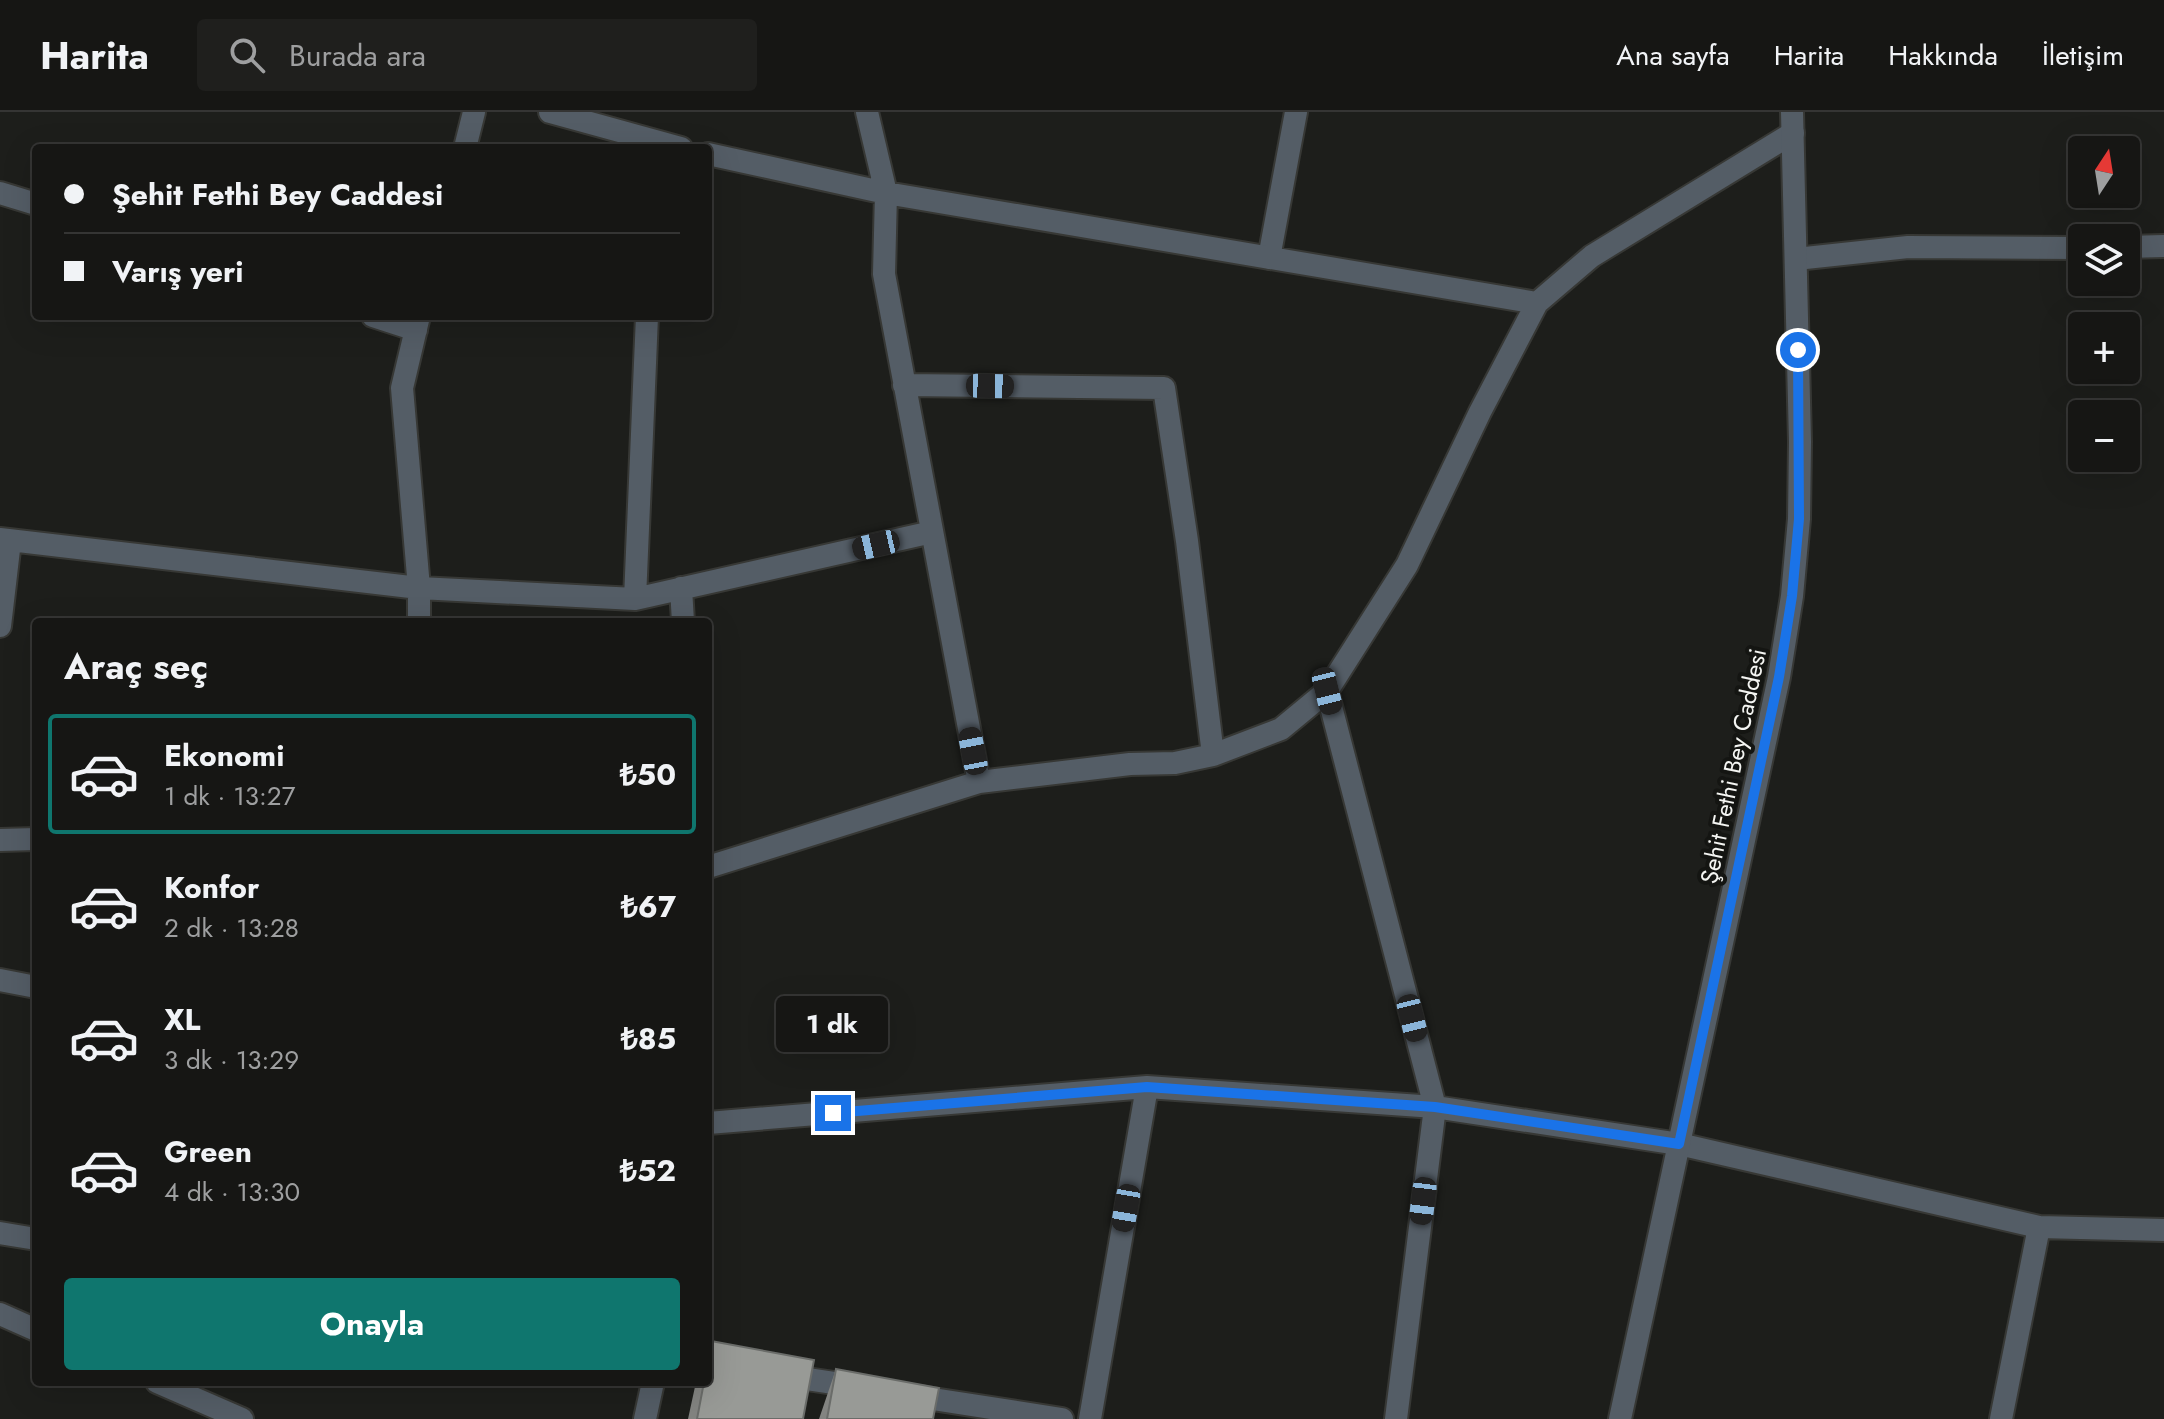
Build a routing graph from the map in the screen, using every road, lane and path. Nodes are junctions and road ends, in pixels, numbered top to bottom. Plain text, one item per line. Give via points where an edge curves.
1 (474, 112) edge
2 (550, 112) edge
3 (867, 112) edge
4 (1296, 112) edge
5 (1792, 122) edge
6 (466, 144) edge
7 (651, 144) edge
8 (712, 155) edge
9 (886, 193) junction
10 (2, 198) edge
11 (32, 203) edge
12 (2164, 246) edge
13 (2140, 247) edge
14 (2068, 248) edge
15 (1269, 258) junction
16 (1796, 259) junction
17 (1537, 303) junction
18 (647, 320) edge
19 (418, 323) edge
20 (904, 385) junction
21 (932, 532) junction
22 (5, 540) edge
23 (419, 588) junction
24 (681, 588) junction
25 (635, 599) junction
26 (419, 618) edge
27 (683, 618) edge
28 (0, 626) edge
29 (1327, 691) junction
30 (1213, 755) junction
31 (979, 782) junction
32 (32, 839) edge
33 (0, 840) edge
34 (712, 866) edge
35 (0, 980) edge
36 (32, 986) edge
37 (1147, 1087) junction
38 (1435, 1107) junction
39 (712, 1123) edge
40 (1679, 1144) junction
41 (2039, 1227) junction
42 (2164, 1230) edge
43 (0, 1233) edge
44 (32, 1238) edge
45 (0, 1314) edge
46 (32, 1328) edge
47 (754, 1371) edge
48 (166, 1386) edge
49 (652, 1386) edge
50 (242, 1419) edge
51 (645, 1419) edge
52 (1062, 1419) edge
53 (1090, 1419) edge
54 (1396, 1419) edge
55 (1620, 1419) edge
56 (2001, 1419) edge

1 - 6 street
2 - 7 street
3 - 9 street
4 - 15 street
5 - 16 street, Şehit Fethi Bey Caddesi
5 - 17 street via 1592,256
8 - 9 street
9 - 15 street
9 - 20 street via 884,274
10 - 11 street
12 - 13 street
14 - 16 street via 1908,247
15 - 17 street
16 - 40 street, Şehit Fethi Bey Caddesi via 1800,442 1792,596
17 - 29 street via 1407,565
18 - 25 street
19 - 23 street via 402,388
20 - 21 street
20 - 30 street via 1164,388
21 - 24 street
21 - 31 street
22 - 23 street
22 - 28 street
23 - 25 street
23 - 26 street
24 - 25 street
24 - 27 street
29 - 30 street via 1281,729
29 - 38 street
30 - 31 street
31 - 34 street
32 - 33 street
35 - 36 street
37 - 38 street
37 - 39 street
37 - 53 street
38 - 40 street
38 - 54 street
40 - 41 street
40 - 55 street, Şehit Fethi Bey Caddesi
41 - 42 street
41 - 56 street
43 - 44 street
45 - 46 street
47 - 52 street
48 - 50 street
49 - 51 street

